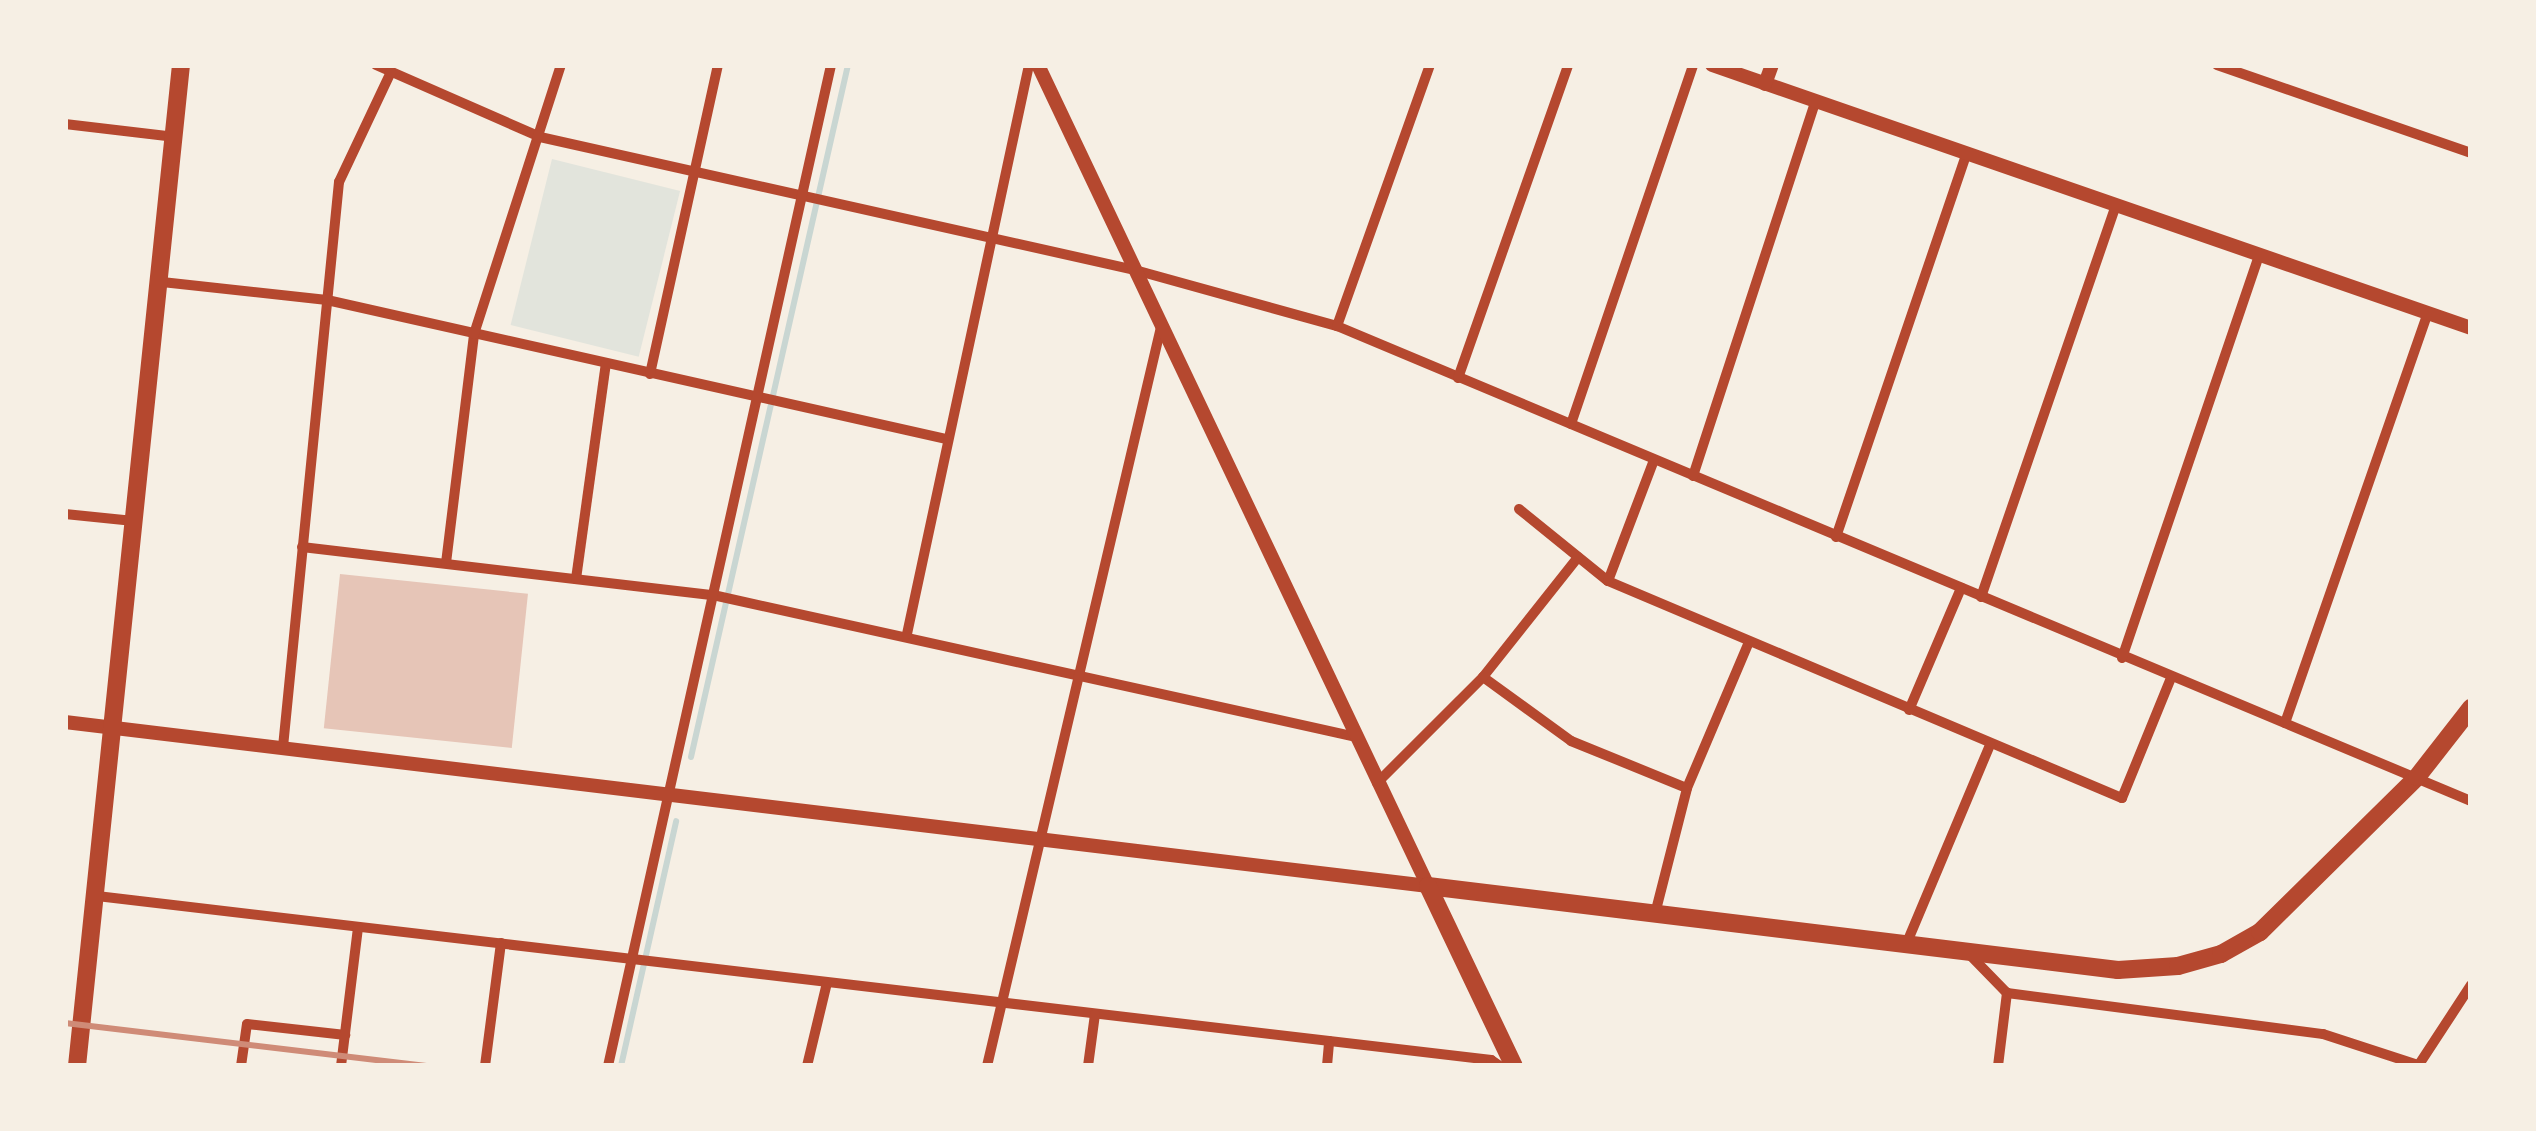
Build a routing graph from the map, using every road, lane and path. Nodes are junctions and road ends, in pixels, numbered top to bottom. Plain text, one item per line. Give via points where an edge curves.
1 (182, 65) edge
2 (376, 65) edge
3 (561, 65) edge
4 (718, 65) edge
5 (831, 65) edge
6 (1029, 65) edge
7 (1038, 65) edge
8 (1430, 65) edge
9 (1568, 65) edge
10 (1693, 65) edge
11 (1712, 65) edge
12 (1772, 65) edge
13 (2217, 65) edge
14 (391, 72) junction
15 (1766, 84) junction
16 (1816, 103) junction
17 (65, 124) edge
18 (174, 136) junction
19 (540, 137) junction
20 (2471, 153) edge
21 (1966, 155) junction
22 (693, 176) junction
23 (802, 198) junction
24 (2116, 206) junction
25 (992, 243) junction
26 (2259, 255) junction
27 (1135, 270) junction
28 (162, 282) junction
29 (327, 300) junction
30 (2428, 313) junction
31 (1162, 323) junction
32 (1337, 326) junction
33 (2471, 328) edge
34 (474, 334) junction
35 (606, 364) junction
36 (650, 374) junction
37 (1458, 378) junction
38 (756, 397) junction
39 (1572, 424) junction
40 (946, 440) junction
41 (1654, 460) junction
42 (1694, 476) junction
43 (1520, 509) dead end
44 (65, 514) edge
45 (134, 522) junction
46 (1836, 537) junction
47 (302, 547) junction
48 (1578, 557) junction
49 (446, 563) junction
50 (576, 578) junction
51 (1608, 582) junction
52 (1961, 588) junction
53 (711, 595) junction
54 (1981, 597) junction
55 (906, 634) junction
56 (1748, 644) junction
57 (2122, 658) junction
58 (1081, 676) junction
59 (1483, 677) junction
60 (2171, 678) junction
61 (2471, 708) edge
62 (1909, 710) junction
63 (65, 722) edge
64 (2285, 723) junction
65 (114, 730) junction
66 (1356, 737) junction
67 (1990, 745) junction
68 (283, 747) junction
69 (2417, 778) junction
70 (1376, 784) junction
71 (1687, 788) junction
72 (666, 794) junction
73 (2471, 801) edge
74 (1041, 835) junction
75 (1428, 886) junction
76 (97, 896) junction
77 (1656, 910) junction
78 (358, 927) junction
79 (1908, 940) junction
80 (501, 943) junction
81 (1965, 949) junction
82 (632, 958) junction
83 (827, 984) junction
84 (2471, 985) edge
85 (2007, 993) junction
86 (1002, 1003) junction
87 (1095, 1014) junction
88 (345, 1034) junction
89 (1329, 1041) junction
90 (78, 1066) edge
91 (241, 1066) edge
92 (341, 1066) edge
93 (484, 1066) edge
94 (608, 1066) edge
95 (807, 1066) edge
96 (987, 1066) edge
97 (1088, 1066) edge
98 (1326, 1066) edge
99 (1500, 1066) edge
100 (1514, 1066) edge
101 (1998, 1066) edge
102 (2418, 1066) edge

1 - 18 main road
2 - 14 street
3 - 19 street
4 - 22 street
5 - 23 street
6 - 25 street
7 - 27 street
8 - 32 street
9 - 37 street
10 - 39 street
11 - 15 street
12 - 15 street
13 - 20 street
14 - 19 street
14 - 29 street via 339,182
15 - 16 street
16 - 21 street
16 - 42 street
17 - 18 street
18 - 28 main road
19 - 22 street
19 - 34 street
21 - 24 street
21 - 46 street
22 - 23 street
22 - 36 street
23 - 25 street
23 - 38 street
24 - 26 street
24 - 54 street
25 - 27 street
25 - 40 street
26 - 30 street
26 - 57 street
27 - 31 street
27 - 32 street
28 - 29 street
28 - 45 main road
29 - 34 street
29 - 47 street
30 - 33 street
30 - 64 street
31 - 58 street
31 - 66 street
32 - 37 street
34 - 35 street
34 - 49 street
35 - 36 street
35 - 50 street
36 - 38 street
37 - 39 street
38 - 40 street
38 - 53 street
39 - 41 street
40 - 55 street
41 - 42 street
41 - 51 street
42 - 46 street
43 - 48 street
44 - 45 street
45 - 65 main road
46 - 52 street
47 - 49 street
47 - 68 street
48 - 51 street
48 - 59 street
49 - 50 street
50 - 53 street
51 - 56 street
52 - 54 street
52 - 62 street
53 - 55 street
53 - 72 street
54 - 57 street
55 - 58 street
56 - 62 street
56 - 71 street
57 - 60 street
58 - 66 street
58 - 74 street
59 - 70 street
59 - 71 street via 1571,741
60 - 64 street
60 - 67 street via 2122,798
61 - 69 main road
62 - 67 street
63 - 65 street
64 - 69 street
65 - 68 street
65 - 76 main road
66 - 70 street
67 - 79 street
68 - 72 street
69 - 73 street
69 - 81 main road via 2260,932 2221,954 2178,966 2118,970
70 - 75 street
71 - 77 street
72 - 74 street
72 - 82 street
74 - 75 street
74 - 86 street
75 - 77 main road
75 - 100 main road
76 - 78 street
76 - 90 main road
77 - 79 main road
78 - 80 street
78 - 88 street
79 - 81 main road
80 - 82 street
80 - 93 street
81 - 85 street
82 - 83 street
82 - 94 street
83 - 86 street
83 - 95 street
84 - 102 street
85 - 101 street
85 - 102 street via 2323,1034
86 - 87 street
86 - 96 street
87 - 89 street
87 - 97 street
88 - 91 street via 247,1024
88 - 92 street
89 - 98 street
89 - 99 street

